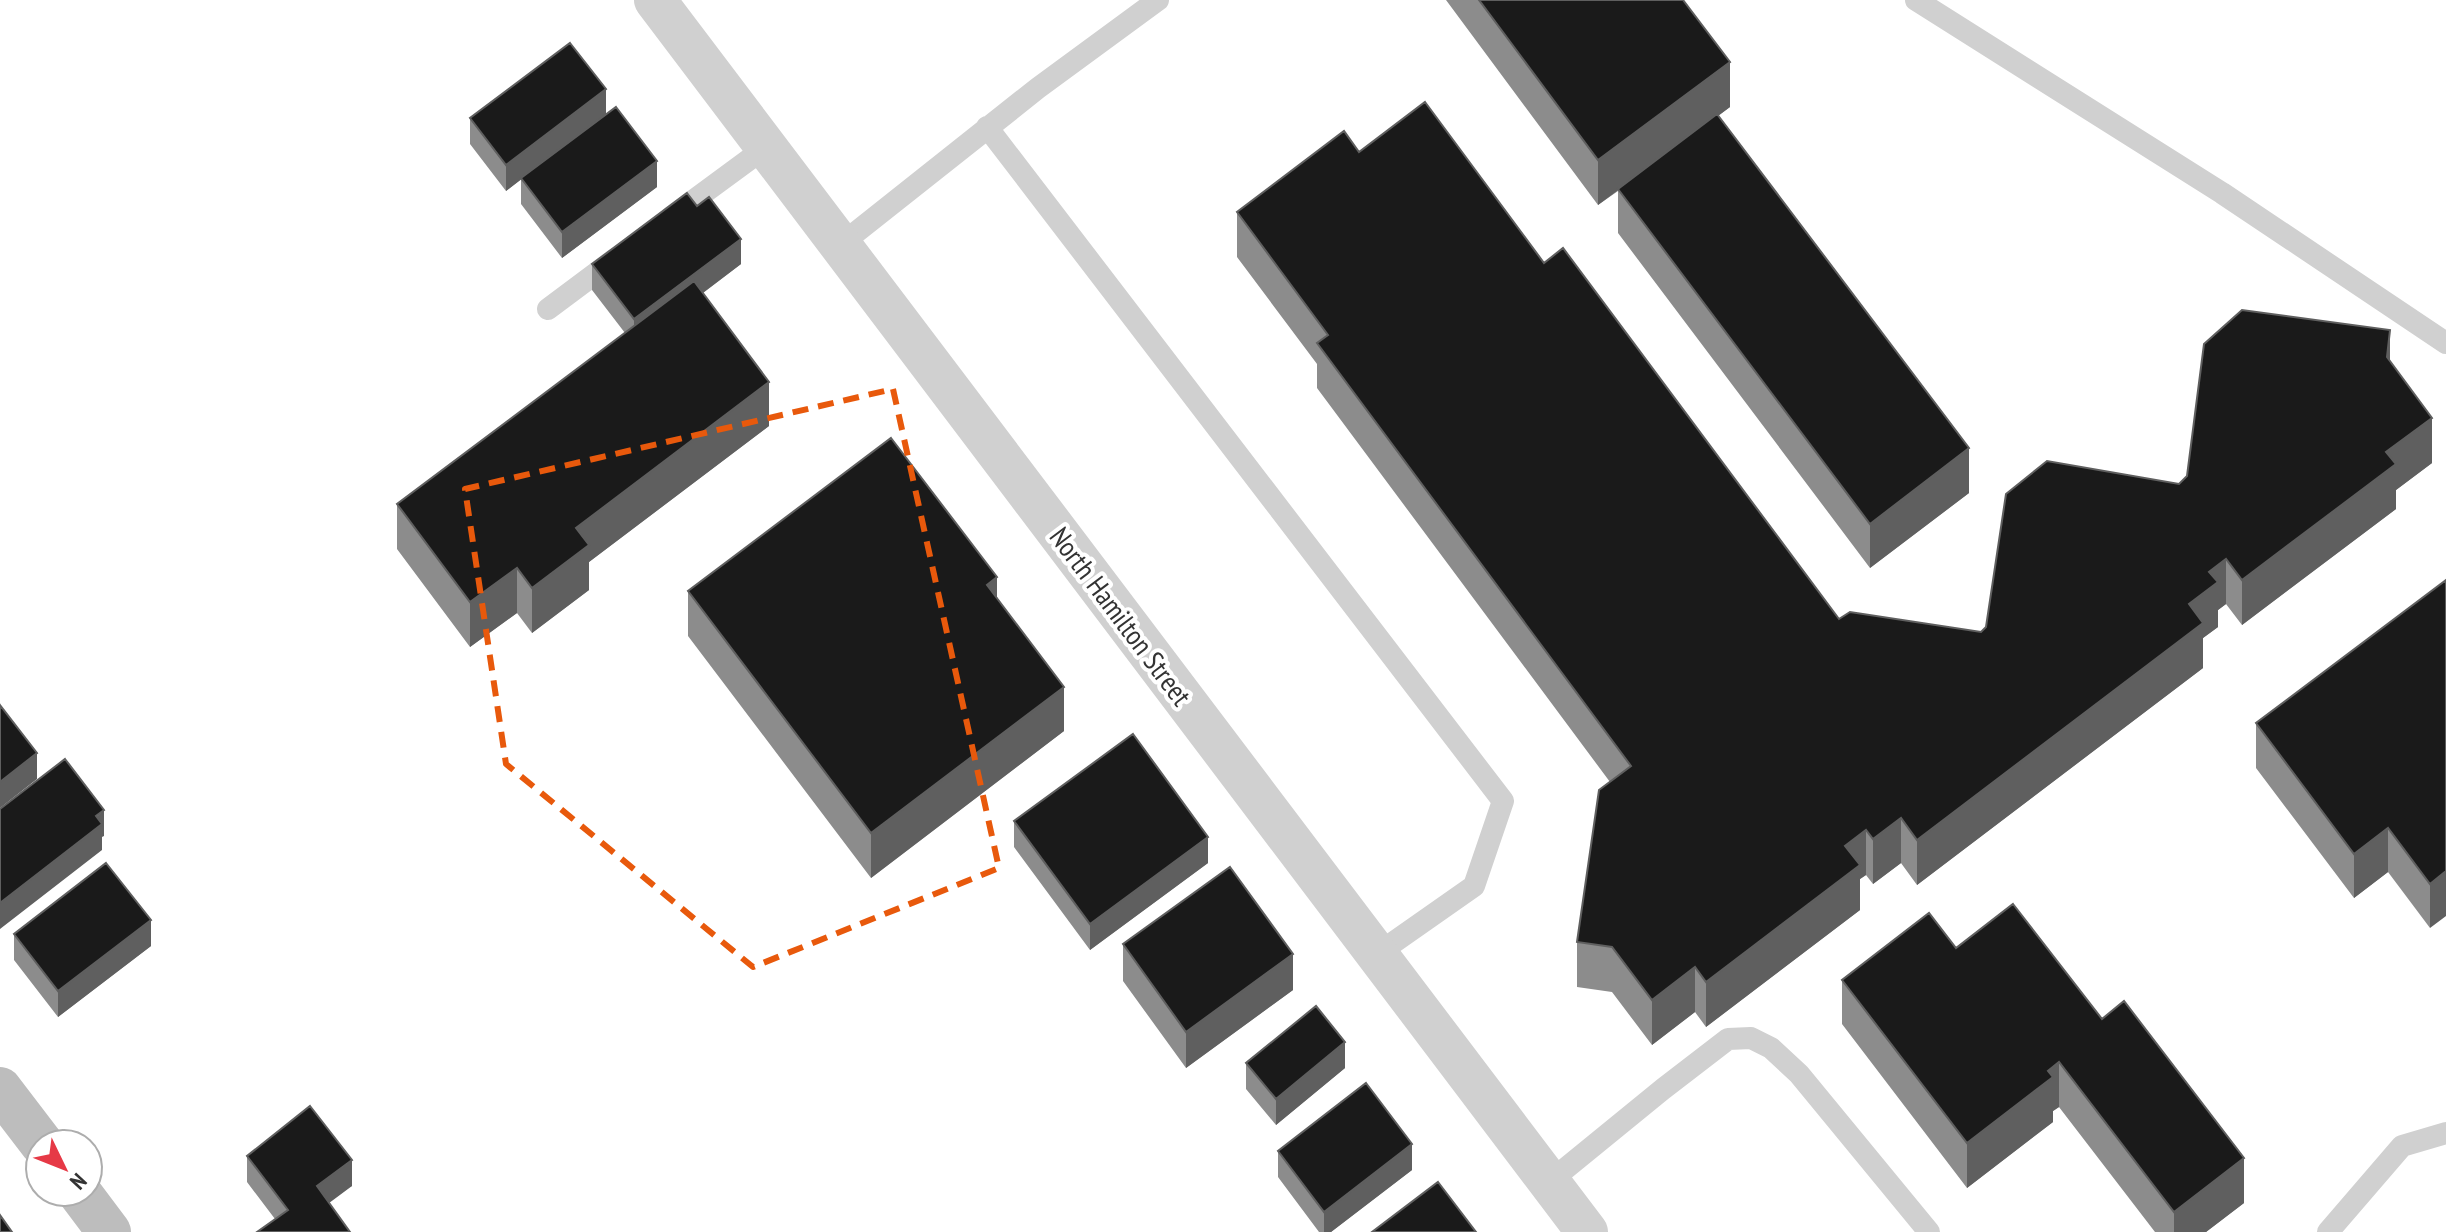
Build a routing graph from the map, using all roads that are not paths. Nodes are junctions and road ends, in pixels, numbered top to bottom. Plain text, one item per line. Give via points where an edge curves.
1 (655, 0) edge
2 (1158, 0) edge
3 (1916, 0) edge
4 (987, 127) junction
5 (766, 147) junction
6 (840, 245) junction
7 (548, 309) dead end
8 (2446, 343) edge
9 (1377, 954) junction
10 (0, 1089) edge
11 (30, 1128) edge
12 (2446, 1133) edge
13 (1549, 1182) junction
14 (91, 1208) edge
15 (109, 1232) edge
16 (1587, 1232) edge
17 (1929, 1232) edge
18 (2328, 1232) edge

1 - 5 street, North Hamilton Street
2 - 4 lane
3 - 8 lane via 2222,193
4 - 6 lane
4 - 9 lane via 1503,801 1474,886
5 - 6 street, North Hamilton Street
5 - 7 lane
6 - 9 street, North Hamilton Street
9 - 13 street, North Hamilton Street
10 - 11 street
12 - 18 lane via 2402,1146
13 - 16 street, North Hamilton Street
13 - 17 lane via 1728,1039 1751,1038 1799,1074
14 - 15 street

